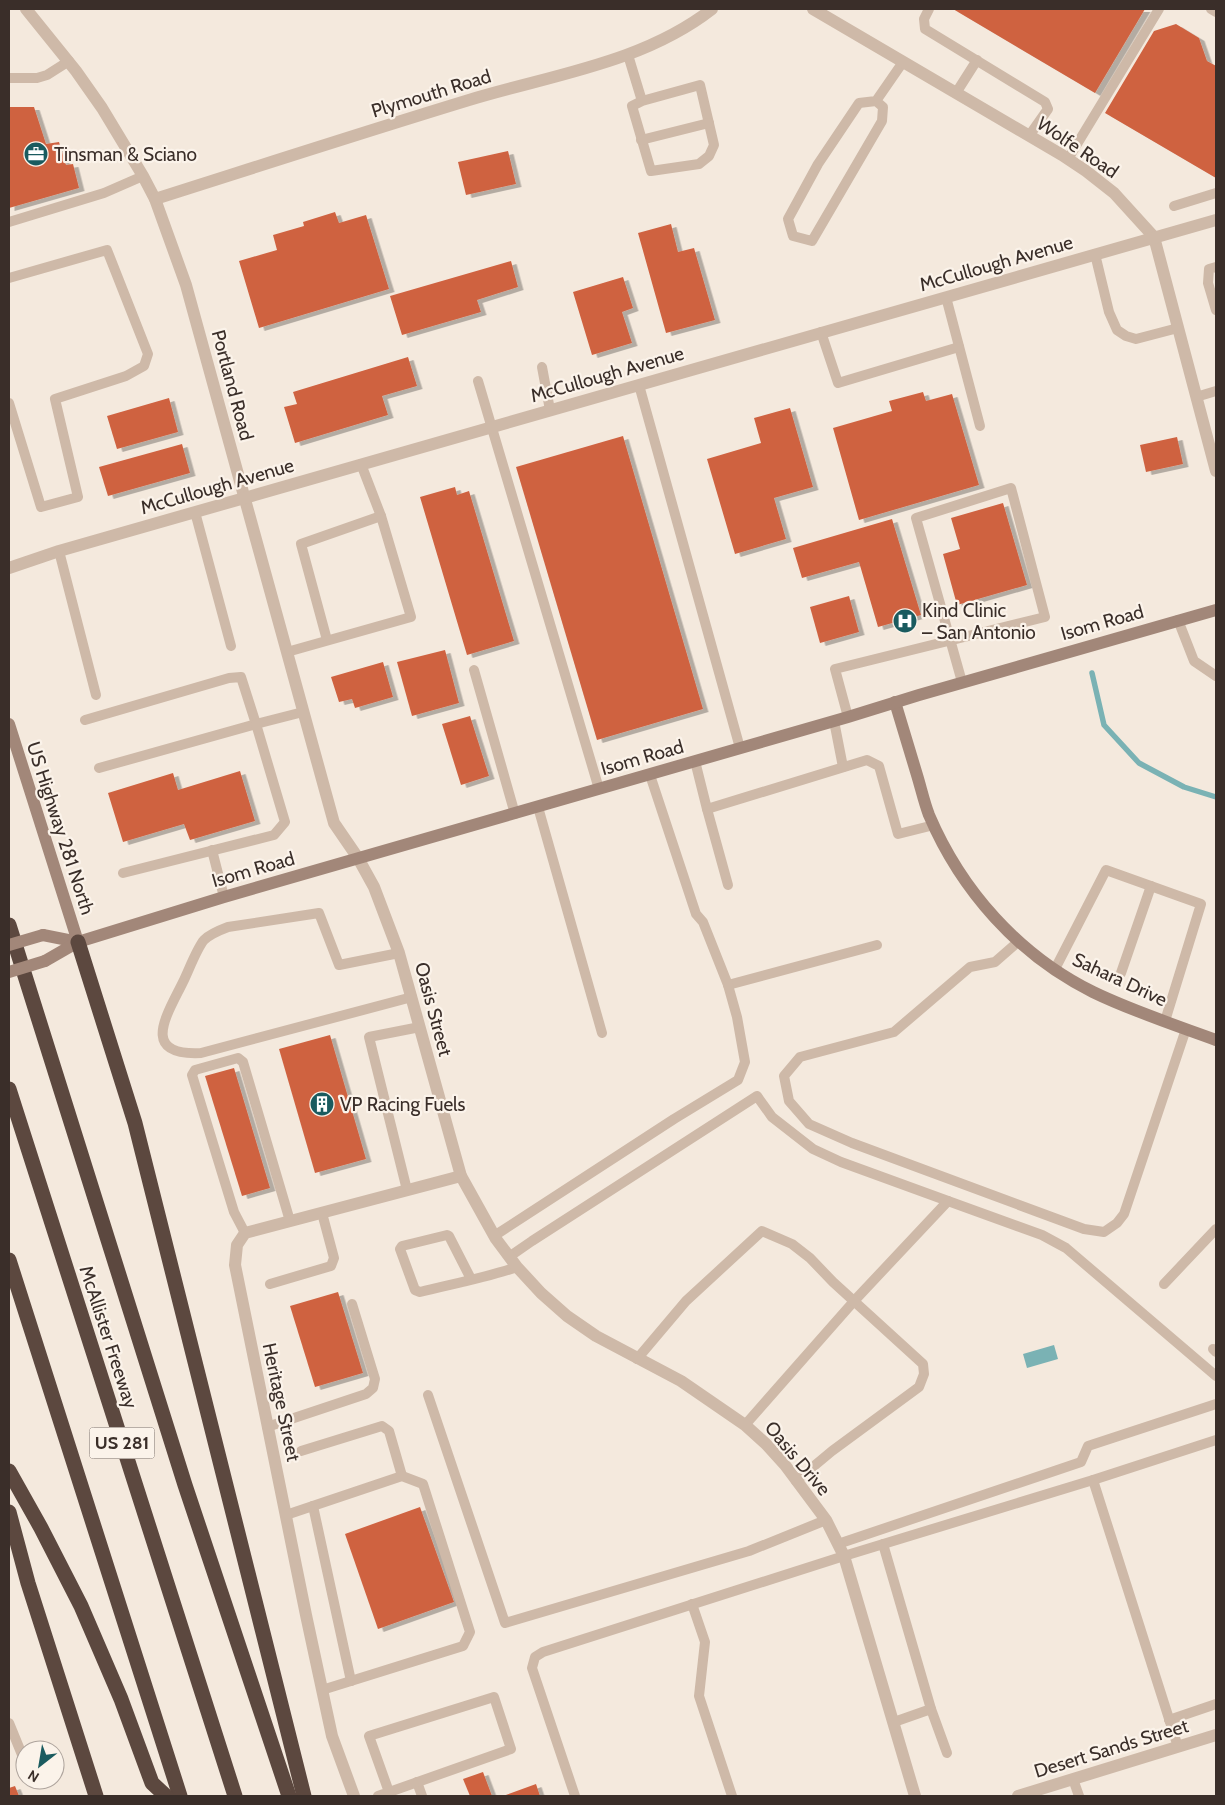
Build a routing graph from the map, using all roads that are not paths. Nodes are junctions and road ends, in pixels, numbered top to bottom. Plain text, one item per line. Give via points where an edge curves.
1 (26, 9) edge
2 (712, 9) edge
3 (814, 9) edge
4 (929, 9) edge
5 (1159, 9) edge
6 (1211, 9) edge
7 (1216, 12) edge
8 (628, 55) junction
9 (977, 60) junction
10 (69, 61) junction
11 (903, 62) junction
12 (9, 78) edge
13 (956, 93) junction
14 (642, 101) junction
15 (876, 101) junction
16 (708, 123) junction
17 (1029, 136) junction
18 (642, 140) junction
19 (1068, 159) junction
20 (143, 176) junction
21 (1216, 193) edge
22 (155, 199) junction
23 (1174, 206) dead end
24 (1216, 220) edge
25 (9, 222) edge
26 (1154, 237) junction
27 (1095, 254) junction
28 (1216, 267) edge
29 (9, 278) edge
30 (946, 297) junction
31 (1216, 310) edge
32 (1178, 328) junction
33 (821, 332) junction
34 (959, 347) junction
35 (542, 368) dead end
36 (478, 381) dead end
37 (639, 385) junction
38 (1216, 391) edge
39 (1196, 397) junction
40 (9, 403) edge
41 (550, 410) junction
42 (980, 426) dead end
43 (492, 427) junction
44 (360, 464) junction
45 (1216, 471) edge
46 (244, 498) junction
47 (195, 512) junction
48 (381, 516) junction
49 (58, 551) junction
50 (9, 568) edge
51 (1216, 610) edge
52 (1178, 620) junction
53 (327, 640) junction
54 (950, 640) junction
55 (231, 646) dead end
56 (287, 652) junction
57 (474, 670) dead end
58 (1216, 676) edge
59 (962, 682) junction
60 (96, 695) dead end
61 (896, 702) junction
62 (303, 712) junction
63 (848, 717) junction
64 (84, 720) dead end
65 (834, 721) junction
66 (9, 724) edge
67 (256, 724) junction
68 (740, 748) junction
69 (695, 761) junction
70 (843, 767) junction
71 (100, 768) dead end
72 (650, 774) junction
73 (599, 788) junction
74 (538, 807) junction
75 (707, 808) junction
76 (515, 814) junction
77 (934, 825) junction
78 (212, 850) junction
79 (358, 858) junction
80 (123, 872) dead end
81 (728, 885) dead end
82 (1151, 886) junction
83 (224, 897) junction
84 (9, 925) edge
85 (1018, 941) junction
86 (78, 942) junction
87 (9, 945) edge
88 (877, 945) dead end
89 (400, 954) junction
90 (1055, 970) junction
91 (9, 972) edge
92 (1121, 973) dead end
93 (728, 986) junction
94 (412, 997) junction
95 (1165, 1021) junction
96 (420, 1027) junction
97 (1186, 1028) junction
98 (602, 1033) dead end
99 (1216, 1040) edge
100 (9, 1089) edge
101 (461, 1176) junction
102 (407, 1190) junction
103 (948, 1200) junction
104 (322, 1213) junction
105 (290, 1221) junction
106 (1216, 1229) edge
107 (246, 1233) junction
108 (494, 1236) junction
109 (9, 1260) edge
110 (513, 1262) junction
111 (470, 1279) junction
112 (270, 1284) dead end
113 (1164, 1284) dead end
114 (855, 1300) junction
115 (352, 1304) dead end
116 (637, 1359) junction
117 (1216, 1376) edge
118 (428, 1395) dead end
119 (1216, 1404) edge
120 (745, 1425) junction
121 (267, 1427) junction
122 (1216, 1440) edge
123 (301, 1451) dead end
124 (10, 1473) edge
125 (402, 1476) junction
126 (1093, 1480) junction
127 (796, 1481) junction
128 (313, 1506) junction
129 (9, 1512) edge
130 (286, 1515) junction
131 (826, 1520) junction
132 (838, 1544) junction
133 (883, 1544) junction
134 (844, 1556) junction
135 (692, 1604) junction
136 (351, 1681) junction
137 (322, 1690) junction
138 (1216, 1704) edge
139 (931, 1710) junction
140 (1170, 1720) junction
141 (894, 1722) junction
142 (9, 1724) edge
143 (1216, 1735) edge
144 (16, 1740) edge
145 (1178, 1747) junction
146 (947, 1753) dead end
147 (1073, 1779) junction
148 (417, 1782) junction
149 (389, 1792) junction
150 (96, 1796) edge
151 (166, 1796) edge
152 (180, 1796) edge
153 (234, 1796) edge
154 (289, 1796) edge
155 (304, 1796) edge
156 (354, 1796) edge
157 (378, 1796) edge
158 (422, 1796) edge
159 (575, 1796) edge
160 (732, 1796) edge
161 (914, 1796) edge
162 (1018, 1796) edge
163 (1079, 1796) edge

1 - 10 street, Portland Road
2 - 8 street, Plymouth Road via 684,28
3 - 11 street, Wolfe Road
4 - 9 lane via 924,19 925,29
5 - 19 lane
6 - 7 lane
8 - 14 lane
8 - 22 street, Plymouth Road via 471,99
9 - 13 lane
9 - 17 lane via 1045,102 1048,110
10 - 12 lane via 42,76
10 - 20 street, Portland Road
11 - 13 street, Wolfe Road
11 - 15 lane
13 - 17 street, Wolfe Road
14 - 16 lane via 700,86
14 - 18 lane via 632,106
15 - 15 lane via 859,103 818,164 788,219 793,236 812,240 882,121 883,107
16 - 18 lane
16 - 18 lane via 714,145 709,156 699,164 651,171
17 - 19 street, Wolfe Road
19 - 26 street, Wolfe Road via 1114,193
20 - 22 street, Portland Road
20 - 25 lane via 104,193
21 - 23 lane
22 - 46 street, Portland Road via 186,286
24 - 26 street, McCullough Avenue
26 - 27 street, McCullough Avenue
26 - 32 street, Wolfe Road
27 - 30 street, McCullough Avenue
27 - 32 lane via 1109,312 1117,330 1136,339
28 - 31 lane via 1209,269 1208,283
29 - 40 lane via 107,250 148,359 144,366 126,376 55,399 78,498 41,507
30 - 33 street, McCullough Avenue
30 - 34 lane
32 - 39 street, Wolfe Road
33 - 34 lane via 838,383
33 - 37 street, McCullough Avenue
34 - 42 lane
35 - 41 lane
36 - 43 lane
37 - 41 street, McCullough Avenue
37 - 68 lane
38 - 39 lane
39 - 45 street, Wolfe Road
41 - 43 street, McCullough Avenue
43 - 44 street, McCullough Avenue
43 - 73 lane
44 - 46 street, McCullough Avenue
44 - 48 lane
46 - 47 street, McCullough Avenue
46 - 56 street, Portland Road
47 - 49 street, McCullough Avenue
47 - 55 lane
48 - 53 lane via 301,544
48 - 53 lane via 411,617
49 - 50 street, McCullough Avenue
49 - 60 lane
51 - 52 street, Isom Road
52 - 58 lane via 1194,660
52 - 59 street, Isom Road
53 - 56 lane
54 - 54 lane via 916,518 1012,488 1045,617
54 - 59 lane
54 - 63 lane via 835,669
56 - 62 street, Portland Road
57 - 76 lane
59 - 61 street, Isom Road
61 - 63 street, Isom Road
61 - 77 street, Sahara Drive
62 - 67 lane
62 - 79 street, Portland Road via 334,823
63 - 65 street, Isom Road
64 - 67 lane via 241,677
65 - 68 street, Isom Road
65 - 70 lane
66 - 86 street, US Highway 281 North
67 - 71 lane
67 - 78 lane via 285,822 274,835
68 - 69 street, Isom Road
69 - 72 street, Isom Road
69 - 75 lane
70 - 75 lane
70 - 77 lane via 867,760 879,766 898,834
72 - 73 street, Isom Road
72 - 93 lane via 696,914 703,922
73 - 74 street, Isom Road
74 - 76 street, Isom Road
74 - 98 lane
75 - 81 lane
76 - 79 street, Isom Road
77 - 85 street, Sahara Drive via 961,875 982,904
78 - 80 lane
78 - 83 lane
79 - 83 street, Isom Road
79 - 89 street, Oasis Street via 374,887
82 - 90 lane via 1106,870
82 - 92 lane
82 - 95 lane via 1201,904
83 - 86 street, Isom Road
84 - 154 highway via 188,1495
85 - 90 street, Sahara Drive
85 - 97 lane via 995,962 970,967 894,1032 800,1056 784,1076 789,1101 809,1124 852,1143 1084,1229 1104,1232 1124,1214
86 - 87 street, Isom Road, bridge via 43,936
86 - 91 street, Isom Road, bridge via 45,961
86 - 155 highway via 135,1123
88 - 93 lane
89 - 94 street, Oasis Street
89 - 94 lane via 339,965 319,913 228,927 204,941 166,1016 162,1034 165,1044 186,1054
90 - 95 street, Sahara Drive via 1092,991
93 - 108 lane via 745,1062 738,1080
94 - 96 street, Oasis Street
95 - 97 street, Sahara Drive
96 - 101 street, Oasis Street
96 - 102 lane via 368,1037
97 - 99 street, Sahara Drive
100 - 153 highway, McAllister Freeway / US 281
101 - 102 street
101 - 108 street, Oasis Drive
102 - 104 street
103 - 110 lane via 813,1149 772,1117 757,1096 532,1241
103 - 114 lane
103 - 117 lane via 1042,1235 1066,1248
104 - 105 street
104 - 112 lane via 334,1258 331,1266
105 - 107 street
105 - 107 lane via 243,1062 238,1058 195,1070 192,1075 234,1212
106 - 113 lane
107 - 121 street, Heritage Street via 237,1245 235,1265
108 - 110 street, Oasis Drive
109 - 152 highway, US 281
110 - 111 lane via 488,1277
110 - 116 street, Oasis Drive via 540,1293 567,1316
111 - 111 lane via 420,1292 415,1290 400,1249 449,1236
114 - 116 lane via 792,1244 762,1231 686,1300
114 - 120 lane
114 - 127 lane via 923,1364 924,1374 919,1387
115 - 121 lane via 375,1379 373,1388 366,1394
116 - 120 street, Oasis Drive via 681,1381
118 - 131 lane via 505,1623 749,1551
119 - 132 lane via 1088,1446 1081,1462
120 - 127 street, Oasis Drive via 766,1444
121 - 130 street, Heritage Street
122 - 126 lane
123 - 125 lane via 382,1426 389,1431
124 - 151 highway via 81,1606 122,1699 152,1783
125 - 128 lane
125 - 136 lane via 423,1484 470,1632 463,1646
126 - 133 lane
126 - 140 lane
127 - 131 street, Oasis Drive
128 - 130 lane
128 - 136 lane
129 - 150 highway via 28,1583
130 - 137 street, Heritage Street
131 - 132 street, Oasis Drive
132 - 134 street, Oasis Drive
133 - 134 lane
133 - 139 lane
134 - 135 lane
134 - 141 street, Oasis Drive
135 - 159 lane via 552,1649 535,1658 532,1668
135 - 160 lane via 705,1642 699,1696
136 - 137 lane
137 - 156 street, Heritage Street via 332,1736
138 - 140 lane
139 - 141 lane
139 - 146 lane
140 - 145 lane
141 - 161 street, Oasis Drive
142 - 144 lane
143 - 145 street, Desert Sands Street
145 - 147 street, Desert Sands Street
147 - 162 street, Desert Sands Street
147 - 163 lane
148 - 149 lane
148 - 149 lane via 511,1749 494,1697 369,1736
148 - 158 lane
149 - 157 lane

